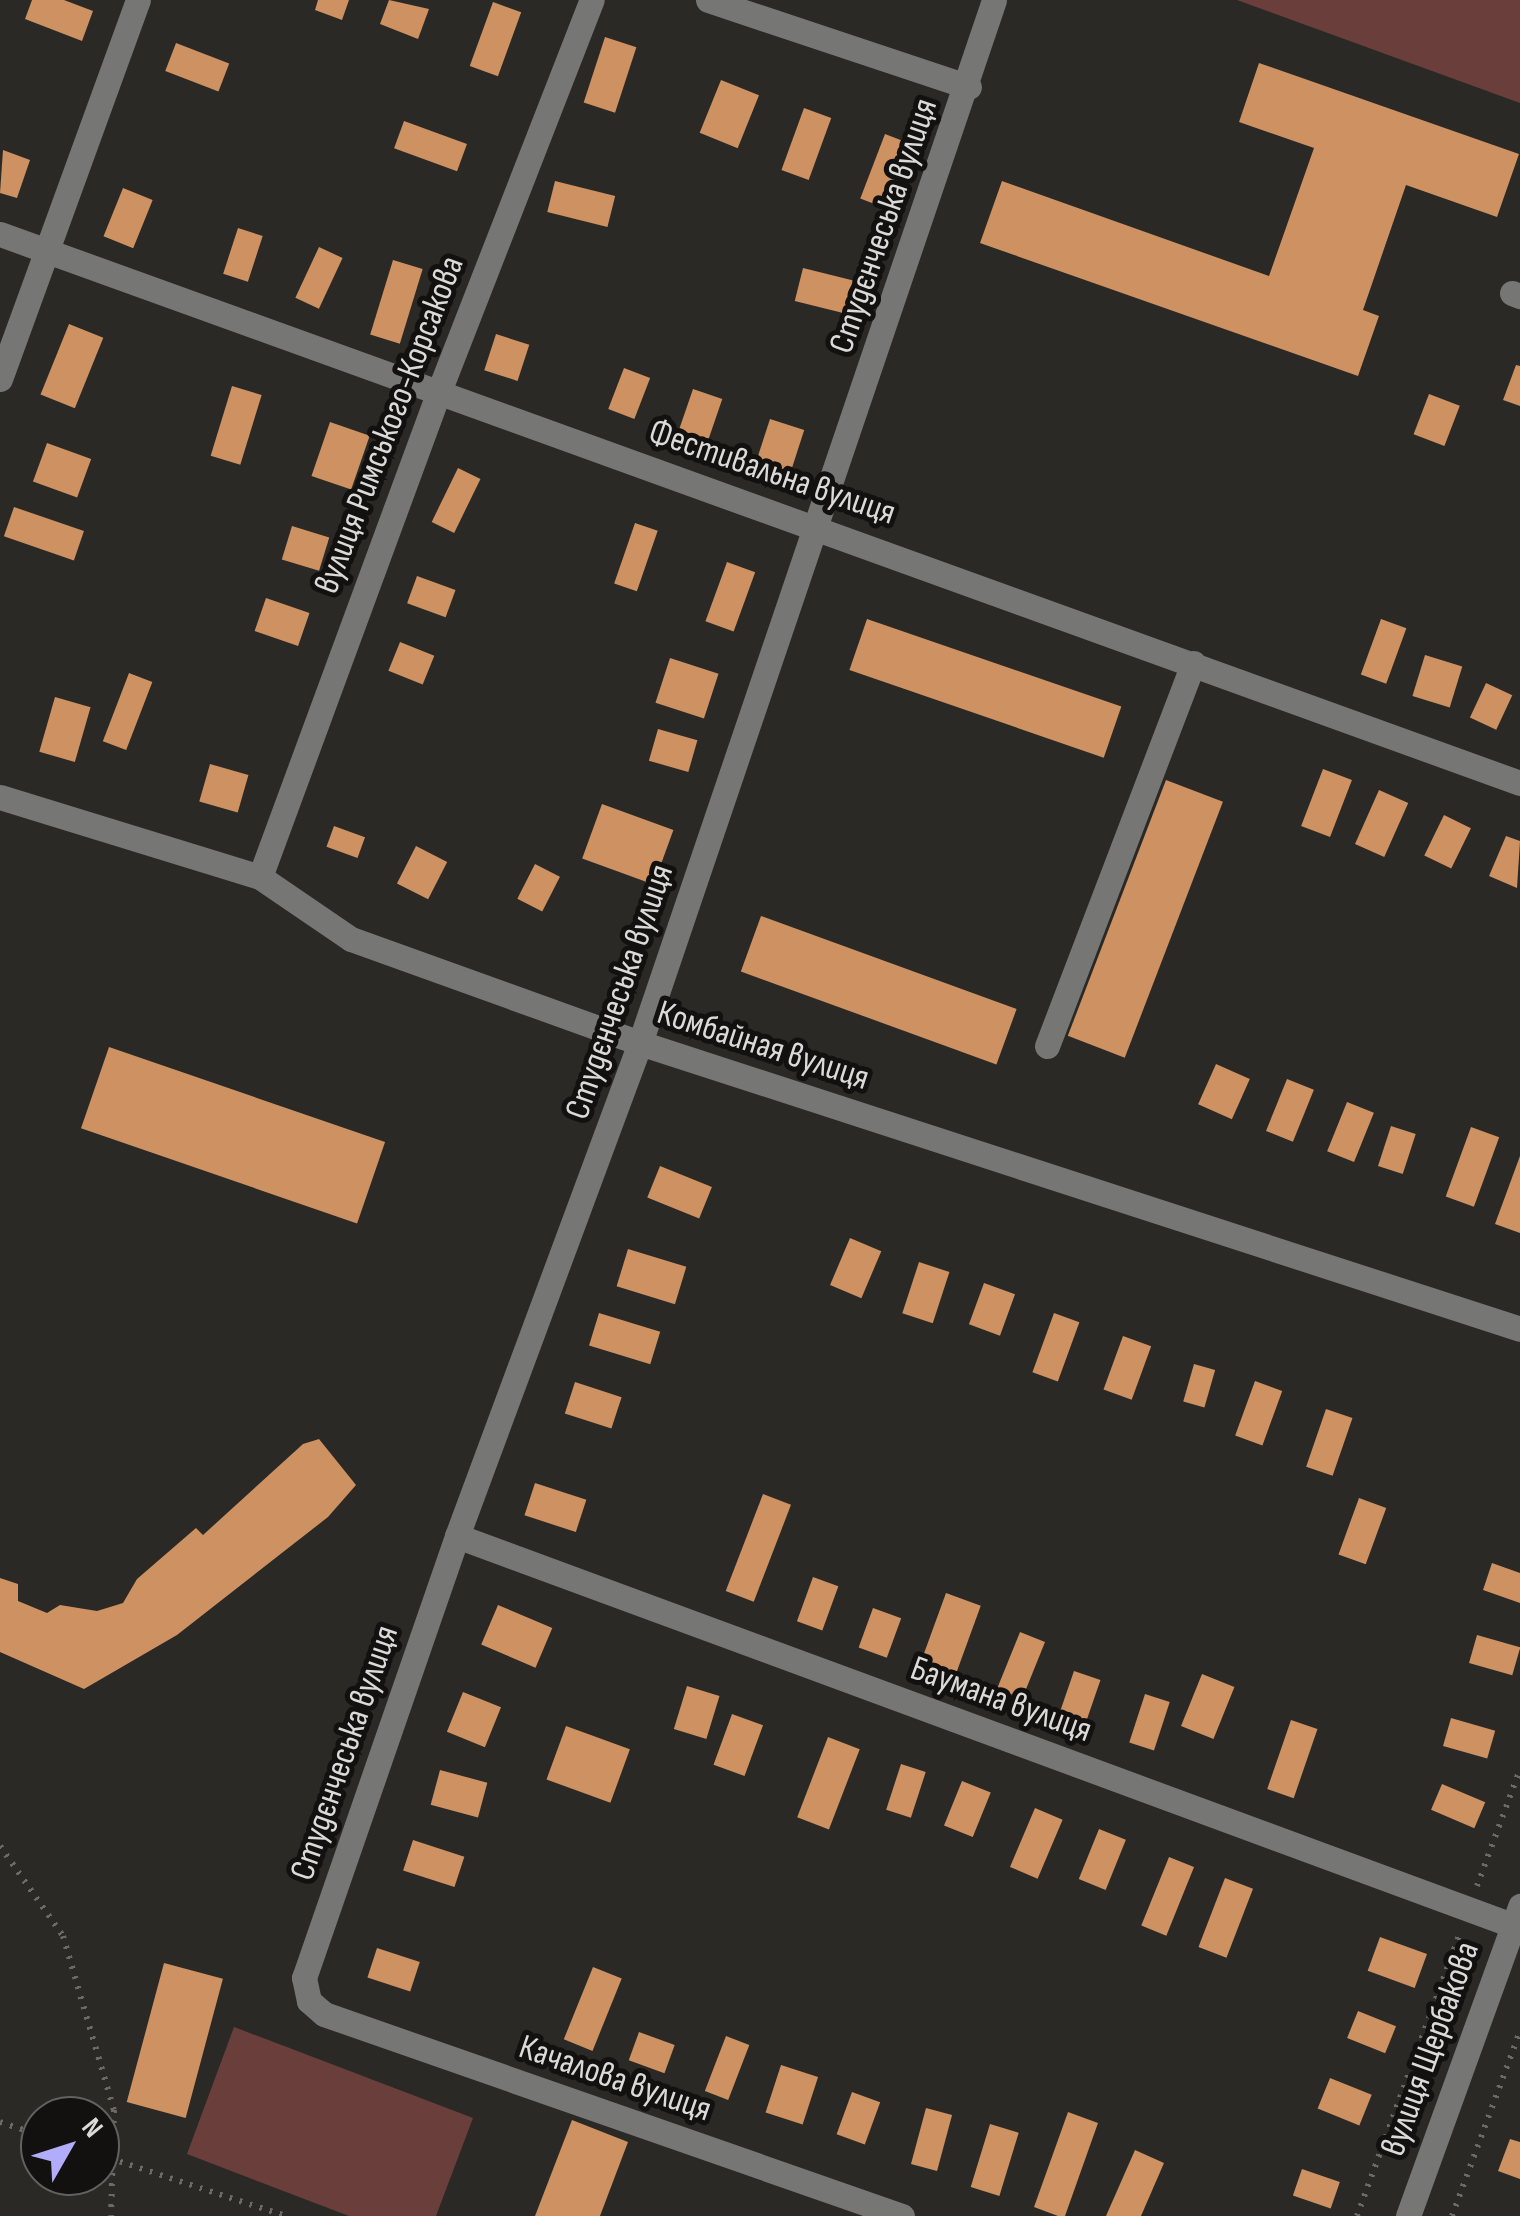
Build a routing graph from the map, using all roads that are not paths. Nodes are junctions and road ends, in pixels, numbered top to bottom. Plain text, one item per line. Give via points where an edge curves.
1 (138, 0) edge
2 (592, 0) edge
3 (708, 0) edge
4 (994, 0) edge
5 (969, 86) junction
6 (0, 234) edge
7 (49, 250) junction
8 (0, 379) edge
9 (438, 394) junction
10 (819, 526) junction
11 (1193, 663) junction
12 (1520, 783) edge
13 (0, 798) edge
14 (260, 877) junction
15 (640, 1043) junction
16 (1046, 1046) dead end
17 (1520, 1329) edge
18 (457, 1536) junction
19 (1518, 1920) edge
20 (308, 2002) joint
21 (902, 2216) edge
22 (1408, 2216) edge

1 - 7 street
2 - 9 street, вулиця Римського-Корсакова
3 - 5 street
4 - 5 street, Студєнчеська вулиця
5 - 10 street, Студєнчеська вулиця
6 - 7 street, Фестивальна вулиця
7 - 8 street
7 - 9 street, Фестивальна вулиця
9 - 10 street, Фестивальна вулиця
9 - 14 street, вулиця Римського-Корсакова
10 - 11 street, Фестивальна вулиця
10 - 15 street, Студєнчеська вулиця
11 - 12 street, Фестивальна вулиця
11 - 16 street
13 - 14 street, Комбайная вулиця
14 - 15 street, Комбайная вулиця via 350,940
15 - 17 street, Комбайная вулиця
15 - 18 street, Студєнчеська вулиця
18 - 19 street, Баумана вулиця via 1468,1910
18 - 20 street, Студєнчеська вулиця via 304,1978
19 - 22 street, вулиця Щербакова
20 - 21 street, Качалова вулиця via 343,2021

